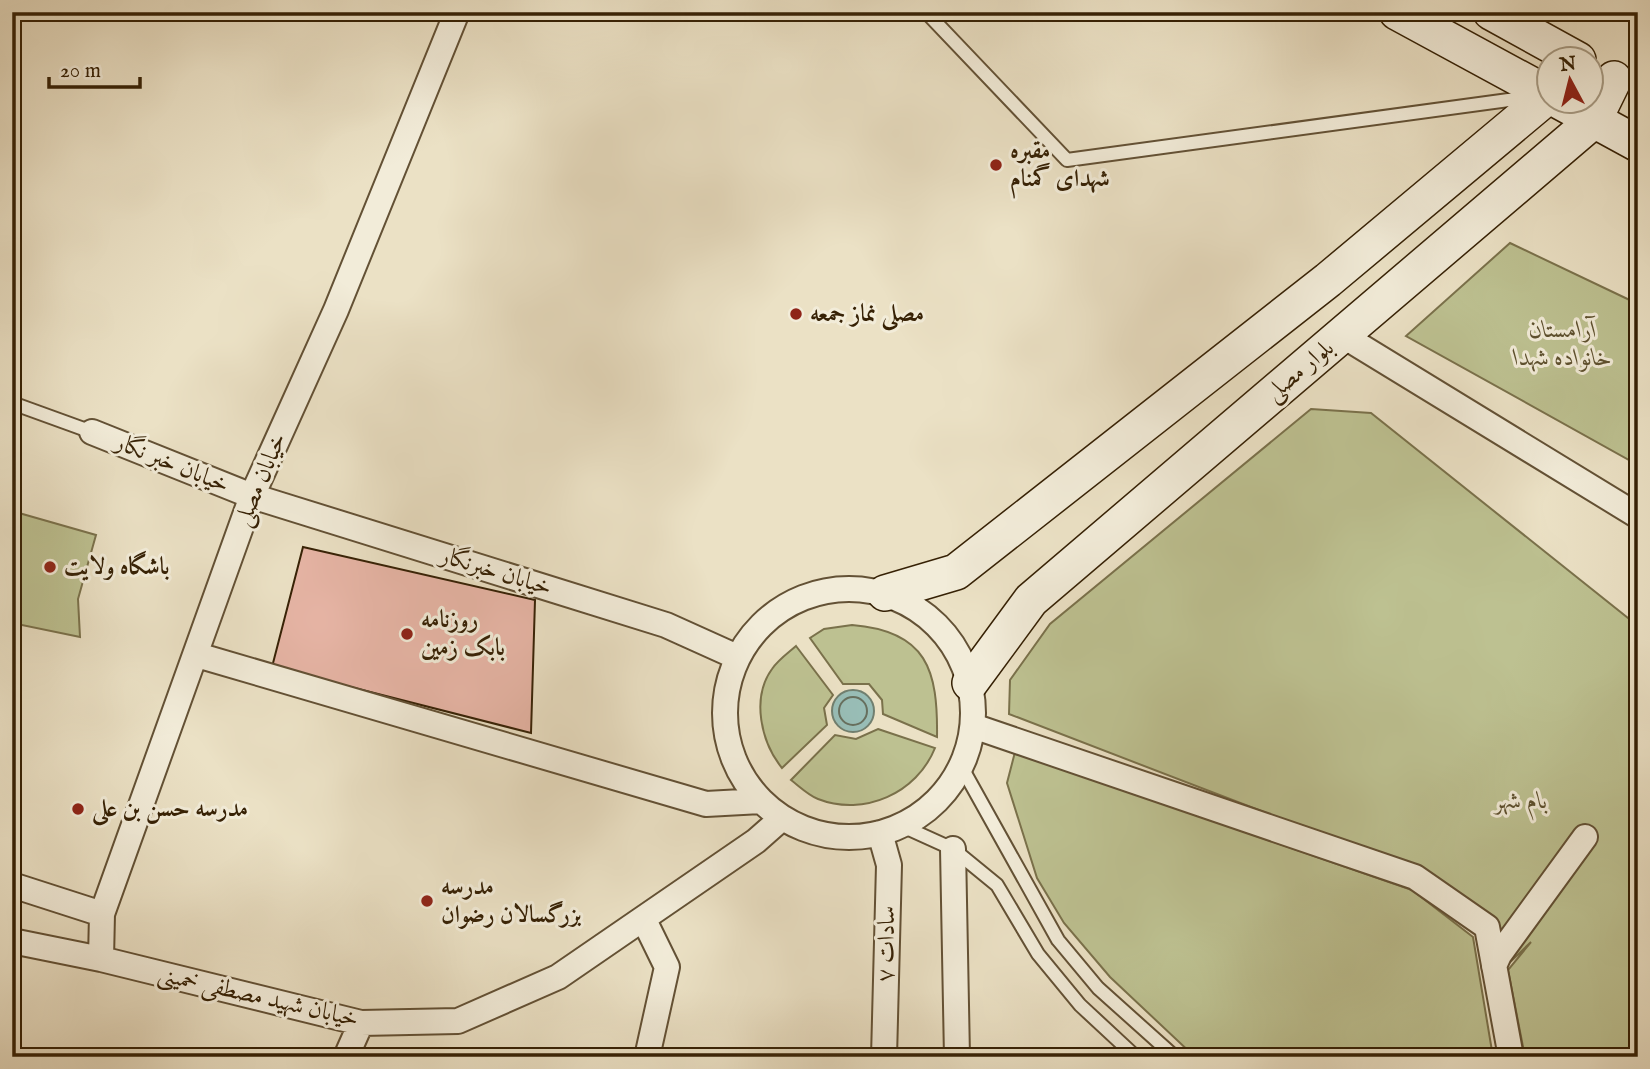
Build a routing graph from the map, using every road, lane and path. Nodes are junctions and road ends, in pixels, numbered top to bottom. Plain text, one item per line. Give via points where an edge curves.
1 (457, 12) edge
2 (926, 12) edge
3 (1397, 12) edge
4 (1491, 12) edge
5 (1553, 46) edge
6 (1608, 80) edge
7 (1534, 87) edge
8 (1534, 97) edge
9 (1534, 108) edge
10 (1587, 116) edge
11 (1594, 120) junction
12 (1638, 144) edge
13 (1342, 335) junction
14 (12, 403) edge
15 (92, 432) joint
16 (252, 496) junction
17 (1638, 516) edge
18 (885, 593) junction
19 (197, 655) junction
20 (737, 657) junction
21 (970, 683) junction
22 (973, 726) junction
23 (961, 766) junction
24 (761, 801) junction
25 (782, 817) junction
26 (890, 829) junction
27 (1585, 837) dead end
28 (953, 849) junction
29 (12, 885) edge
30 (102, 914) junction
31 (644, 920) junction
32 (13, 943) edge
33 (101, 959) junction
34 (1494, 966) junction
35 (361, 1023) junction
36 (346, 1057) edge
37 (647, 1057) edge
38 (884, 1057) edge
39 (957, 1057) edge
40 (1136, 1057) edge
41 (1175, 1057) edge
42 (1511, 1057) edge

1 - 16 street, خیابان مصلی via 336,310
2 - 8 lane via 1067,160
3 - 7 street
4 - 5 street
6 - 11 street, بلوار مصلی
9 - 18 street via 1328,280 956,572
10 - 11 street
11 - 12 street
11 - 13 street, بلوار مصلی
13 - 17 street
13 - 21 street, بلوار مصلی via 1031,600
14 - 15 lane
15 - 16 street, خیابان خبر نگار
16 - 19 street, خیابان مصلی
16 - 20 street, خیابان خبرنگار via 666,625
18 - 20 street via 842,589 799,598 763,622
18 - 21 street via 923,613 946,636
19 - 24 street via 706,804
19 - 30 street, خیابان مصلی
20 - 24 street via 727,686 724,717 729,747 741,776
21 - 22 street
22 - 23 street
22 - 34 street via 1415,877 1487,927
23 - 26 street via 925,811
23 - 41 lane via 1058,940 1098,988
24 - 25 street
25 - 26 street via 830,835
25 - 31 street, خیابان شهید مصطفی خمینی via 756,841
26 - 28 lane
26 - 38 street, سادات ۷
27 - 34 street
28 - 39 street
28 - 40 lane via 997,885 1038,954 1080,1004
29 - 30 street
30 - 33 street, خیابان مصلی
31 - 35 street, خیابان شهید مصطفی خمینی via 558,977 458,1021
31 - 37 street via 667,967
32 - 33 street, خیابان شهید مصطفی خمینی
33 - 35 street, خیابان شهید مصطفی خمینی
34 - 42 street
35 - 36 street

